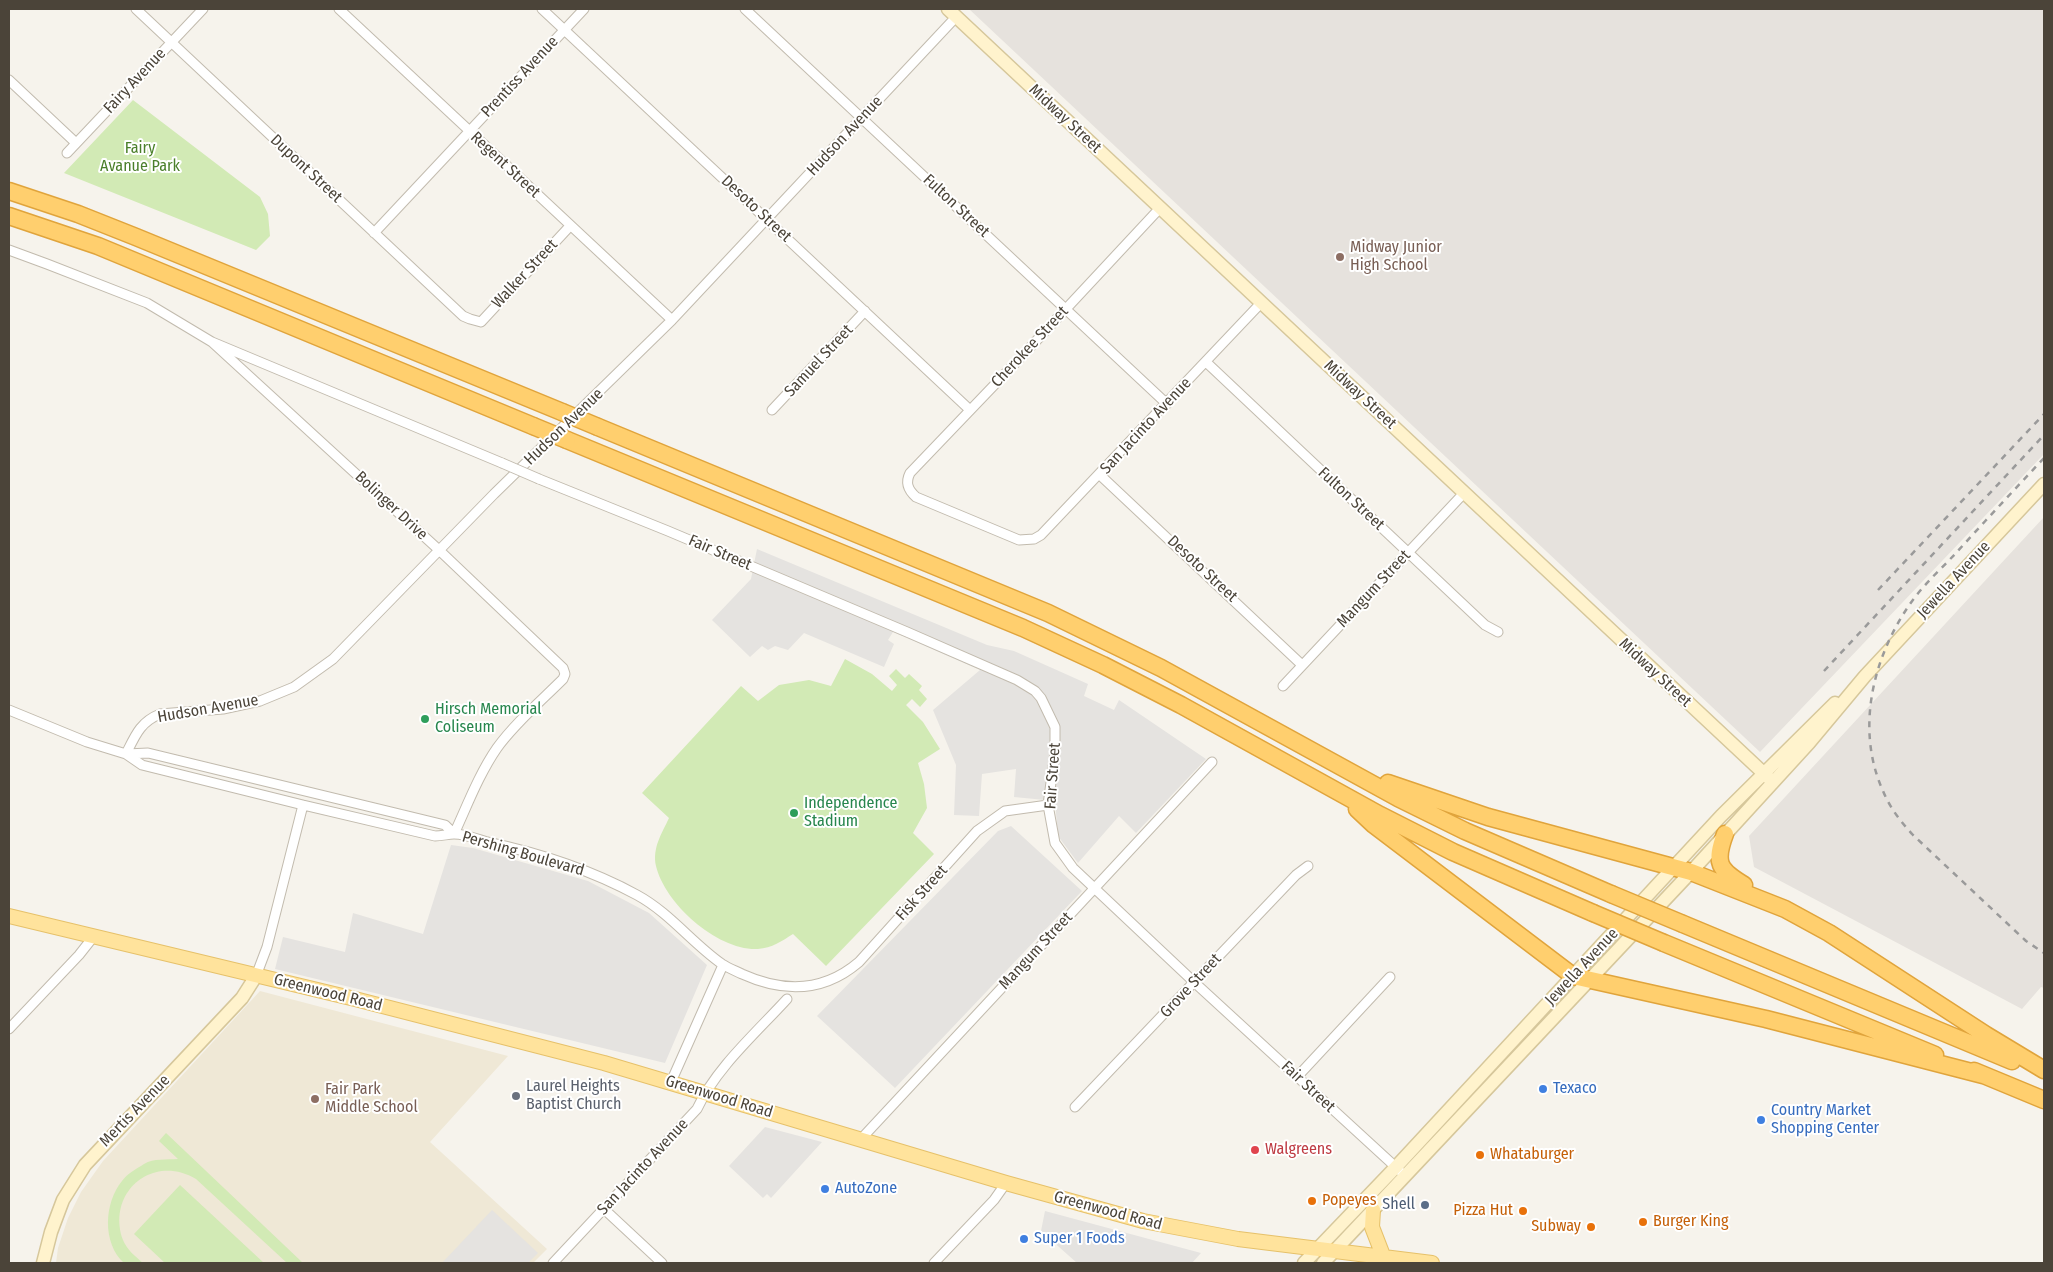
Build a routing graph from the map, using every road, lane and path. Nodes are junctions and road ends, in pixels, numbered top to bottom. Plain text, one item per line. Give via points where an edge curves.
1 (136, 9) edge
2 (203, 9) edge
3 (339, 9) edge
4 (542, 9) edge
5 (584, 9) edge
6 (745, 9) edge
7 (952, 13) edge
8 (565, 30) junction
9 (171, 42) junction
10 (9, 80) edge
11 (862, 118) junction
12 (469, 132) junction
13 (76, 143) junction
14 (67, 153) dead end
15 (9, 191) edge
16 (1160, 208) junction
17 (9, 216) edge
18 (767, 220) junction
19 (570, 226) junction
20 (374, 233) junction
21 (9, 250) edge
22 (1261, 303) junction
23 (1066, 309) junction
24 (865, 312) junction
25 (672, 320) junction
26 (481, 322) joint
27 (212, 342) junction
28 (1206, 362) junction
29 (1167, 404) junction
30 (772, 410) dead end
31 (970, 410) junction
32 (502, 463) joint
33 (1100, 475) junction
34 (2044, 484) edge
35 (1464, 493) junction
36 (1025, 540) joint
37 (439, 550) junction
38 (1408, 553) junction
39 (1498, 632) dead end
40 (1302, 665) junction
41 (1283, 686) dead end
42 (9, 710) edge
43 (126, 754) junction
44 (1212, 762) dead end
45 (1345, 769) junction
46 (1768, 778) junction
47 (1342, 796) junction
48 (303, 805) junction
49 (1048, 806) junction
50 (454, 834) junction
51 (1725, 834) junction
52 (1308, 866) dead end
53 (1674, 867) junction
54 (1691, 872) junction
55 (1094, 888) junction
56 (1785, 909) junction
57 (9, 916) edge
58 (94, 936) junction
59 (724, 965) junction
60 (256, 976) junction
61 (1390, 977) dead end
62 (1581, 978) junction
63 (1194, 982) junction
64 (798, 987) joint
65 (787, 999) dead end
66 (9, 1029) edge
67 (2044, 1070) edge
68 (2044, 1074) edge
69 (1983, 1075) junction
70 (1297, 1076) junction
71 (671, 1082) junction
72 (704, 1093) junction
73 (2044, 1100) edge
74 (1075, 1107) dead end
75 (861, 1139) junction
76 (1400, 1172) junction
77 (1006, 1183) junction
78 (604, 1209) junction
79 (1373, 1210) junction
80 (1316, 1250) junction
81 (1333, 1252) junction
82 (1384, 1258) junction
83 (43, 1263) edge
84 (553, 1263) edge
85 (662, 1263) edge
86 (934, 1263) edge
87 (1304, 1263) edge
88 (1323, 1263) edge
89 (1432, 1263) edge

1 - 9 street, Dupont Street
2 - 9 street, Fairy Avenue
3 - 12 street, Regent Street
4 - 8 street, Desoto Street
5 - 8 street, Prentiss Avenue
6 - 11 street, Fulton Street
7 - 11 street, Hudson Avenue
7 - 16 main road, Midway Street
8 - 12 street, Prentiss Avenue
8 - 18 street, Desoto Street
9 - 13 street, Fairy Avenue
9 - 20 street, Dupont Street
10 - 13 street
11 - 18 street, Hudson Avenue
11 - 23 street, Fulton Street
12 - 19 street, Regent Street
12 - 20 street, Prentiss Avenue
13 - 14 street, Fairy Avenue
15 - 45 highway, bridge via 136,237 1048,613 1161,668
16 - 22 main road, Midway Street
16 - 23 street, Cherokee Street
17 - 47 highway, bridge via 98,246 1023,628 1181,705
18 - 24 street, Desoto Street
18 - 25 street, Hudson Avenue
19 - 25 street, Regent Street
19 - 26 street, Walker Street
20 - 26 street, Dupont Street via 463,316
21 - 27 street, Bolinger Drive via 147,303
22 - 28 street, San Jacinto Avenue
22 - 35 main road, Midway Street
23 - 29 street, Fulton Street
23 - 31 street, Cherokee Street
24 - 30 street, Samuel Street
24 - 31 street, Desoto Street
25 - 37 street, Hudson Avenue
27 - 32 street, Bolinger Drive
27 - 37 street, Bolinger Drive
28 - 29 street, San Jacinto Avenue
28 - 38 street, Fulton Street
29 - 33 street, San Jacinto Avenue
31 - 36 street, Cherokee Street via 910,473 908,488 916,497
32 - 49 street, Fair Street, bridge via 1017,680 1041,698 1055,727
33 - 36 street, San Jacinto Avenue via 1042,535
33 - 40 street, Desoto Street
34 - 46 main road, Jewella Avenue via 1865,676 1812,724
35 - 38 street, Mangum Street
35 - 46 main road, Midway Street
37 - 43 street, Hudson Avenue via 333,659 306,680 281,693 245,705 160,714 143,723
37 - 50 street, Bolinger Drive via 563,668 564,674 563,679 497,748
38 - 39 street, Fulton Street via 1485,625
38 - 40 street, Mangum Street
40 - 41 street, Mangum Street
42 - 43 street, Pershing Boulevard
43 - 48 street, Pershing Boulevard via 142,765
43 - 50 street, Pershing Boulevard via 148,753 445,825
44 - 55 street, Mangum Street
45 - 53 highway via 1488,817
45 - 68 highway, bridge via 1465,831
46 - 51 main road, Jewella Avenue
46 - 53 main road, Jewella Avenue
47 - 62 highway via 1374,825
47 - 69 highway, bridge via 1454,852 1593,913
48 - 50 street, Pershing Boulevard via 436,836
48 - 60 street via 267,946
49 - 55 street, Fair Street via 1055,843 1073,868
49 - 64 street, Fisk Street via 1005,811 977,831 859,962 832,980
50 - 59 street, Pershing Boulevard via 561,863 636,894 668,915
51 - 54 main road, Jewella Avenue
51 - 56 highway via 1719,853 1722,870
52 - 63 street, Grove Street
53 - 54 highway
53 - 62 main road, Jewella Avenue
54 - 56 highway
54 - 62 main road, Jewella Avenue
55 - 63 street, Fair Street
55 - 75 street, Mangum Street
56 - 67 highway via 1829,933 1970,1026
57 - 58 main road, Greenwood Road
58 - 60 main road, Greenwood Road
58 - 66 street
59 - 64 street, Pershing Boulevard via 756,980
59 - 71 street
60 - 71 main road, Greenwood Road
60 - 83 main road, Mertis Avenue via 242,998 85,1165 63,1200
61 - 70 street
62 - 69 highway via 1766,1019
62 - 76 main road, Jewella Avenue
63 - 70 street, Fair Street
63 - 74 street, Grove Street
65 - 72 street, San Jacinto Avenue
69 - 73 highway
70 - 76 street, Fair Street
71 - 72 main road, Greenwood Road
72 - 75 main road, Greenwood Road
72 - 78 street, San Jacinto Avenue via 697,1109
75 - 77 main road, Greenwood Road
76 - 79 main road, Jewella Avenue
76 - 80 main road, Jewella Avenue
77 - 80 main road, Greenwood Road via 1196,1233
77 - 86 street
78 - 84 street, San Jacinto Avenue
78 - 85 street
79 - 81 main road, Jewella Avenue
79 - 82 main road via 1372,1227
80 - 81 main road, Greenwood Road
80 - 87 main road, Jewella Avenue
81 - 82 main road, Greenwood Road
81 - 88 main road, Jewella Avenue
82 - 89 main road, Greenwood Road

